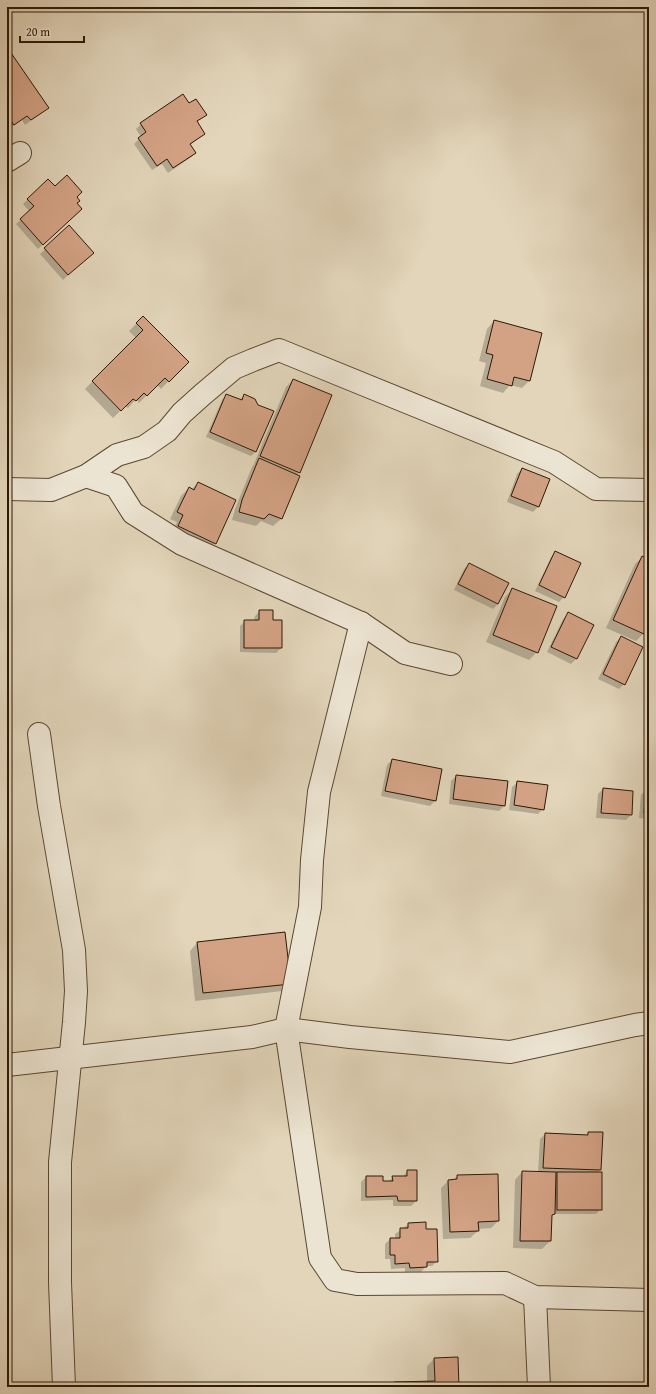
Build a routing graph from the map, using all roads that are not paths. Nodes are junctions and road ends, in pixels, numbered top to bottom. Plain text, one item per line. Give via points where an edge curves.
1 (86, 476) junction
2 (7, 489) edge
3 (649, 490) edge
4 (361, 623) junction
5 (451, 664) dead end
6 (39, 734) dead end
7 (649, 1023) edge
8 (286, 1029) junction
9 (70, 1058) junction
10 (7, 1065) edge
11 (535, 1298) junction
12 (649, 1300) edge
13 (64, 1387) edge
14 (539, 1387) edge

1 - 2 street via 51,490
1 - 3 street via 117,455 144,447 167,431 182,413 234,368 280,350 554,462 596,489
1 - 4 street via 116,486 133,513 182,544
4 - 5 street via 405,653
4 - 8 street via 320,792 312,860 310,907
6 - 9 street via 74,950 76,991
7 - 8 street via 510,1052
8 - 9 street via 252,1037
8 - 11 street via 320,1258 335,1280 357,1284 505,1283
9 - 10 street
9 - 13 street via 60,1162 60,1282
11 - 12 street
11 - 14 street

